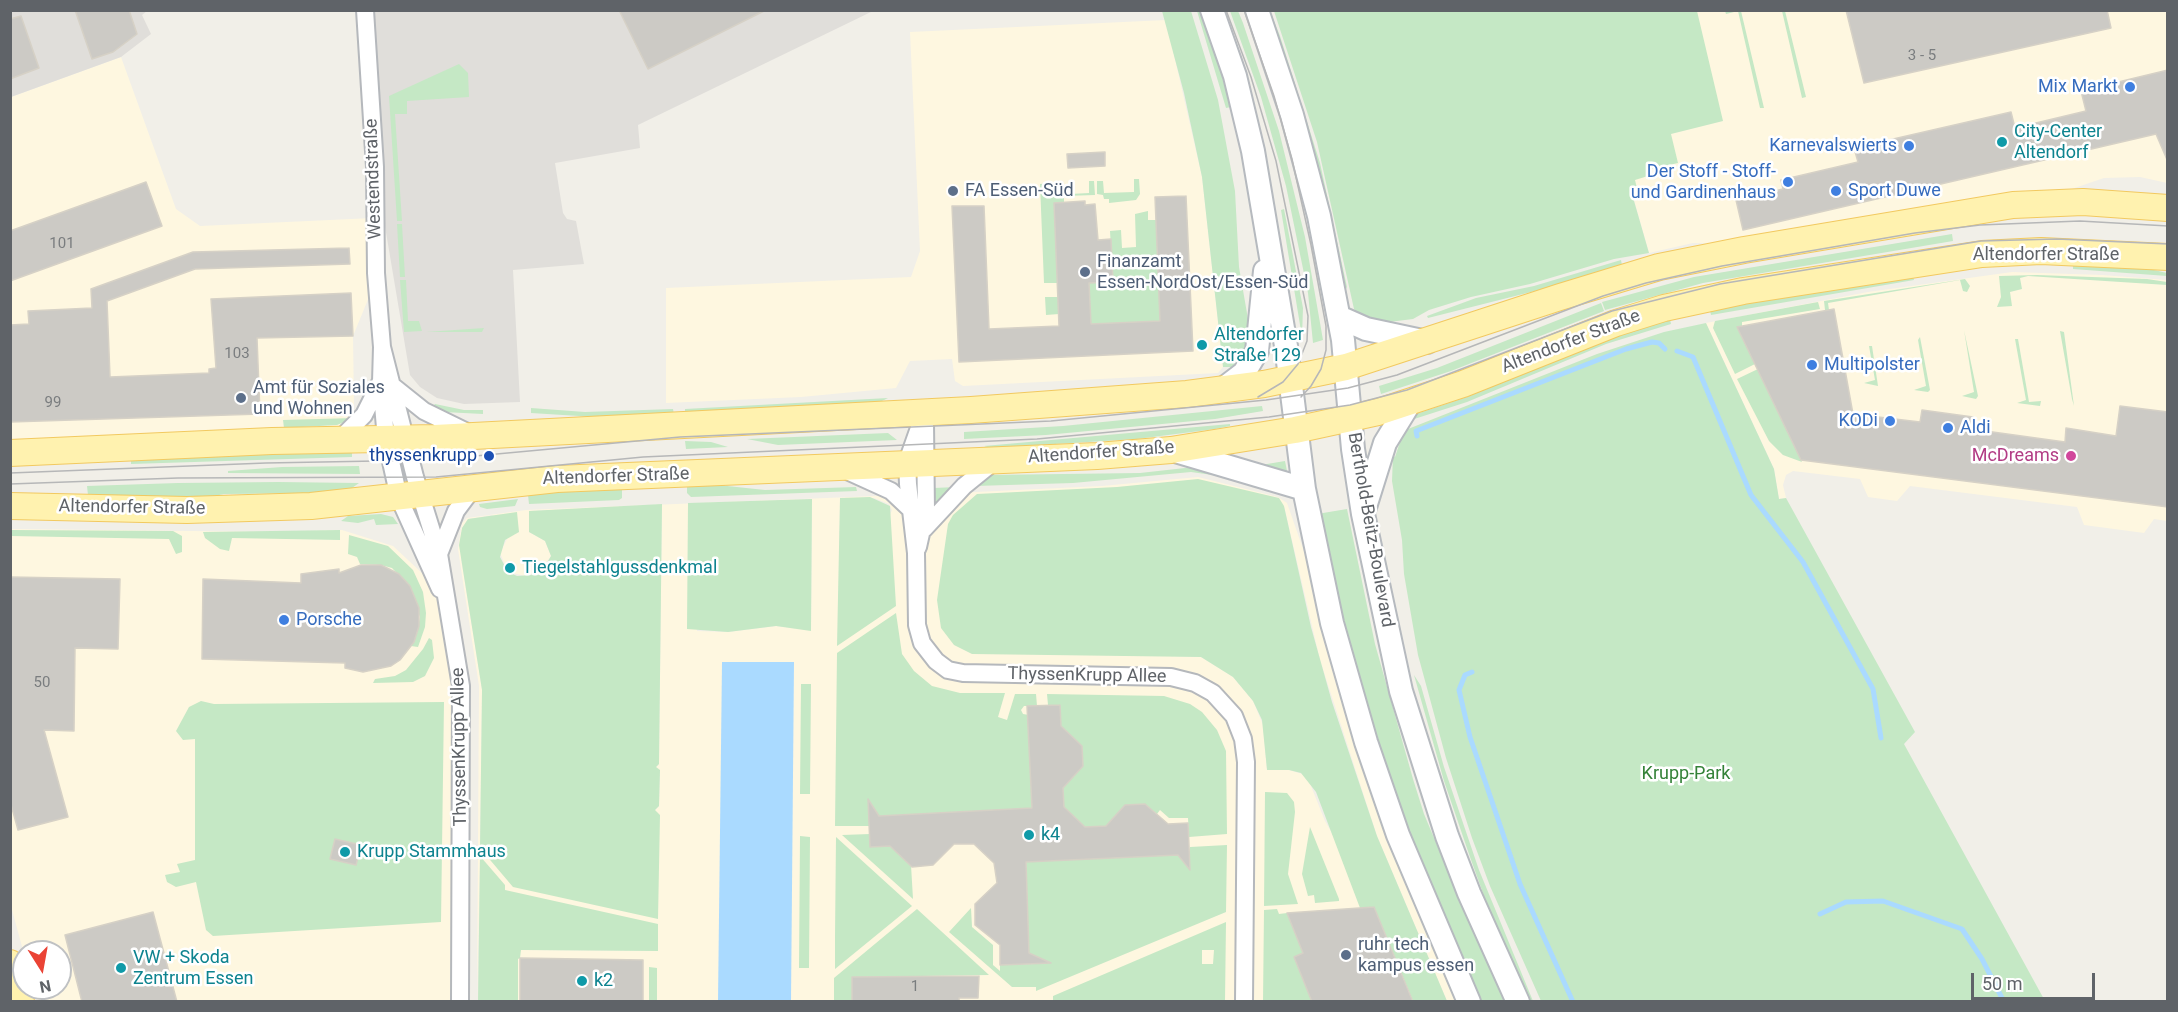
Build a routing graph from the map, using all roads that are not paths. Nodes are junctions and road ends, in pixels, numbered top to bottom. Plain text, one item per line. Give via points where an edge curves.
1 (365, 10) edge
2 (1212, 10) edge
3 (1257, 10) edge
4 (2168, 208) edge
5 (1267, 240) junction
6 (2168, 257) edge
7 (1339, 317) junction
8 (1428, 342) junction
9 (1346, 367) junction
10 (1290, 379) junction
11 (387, 384) junction
12 (1223, 389) junction
13 (1409, 404) junction
14 (926, 411) junction
15 (1350, 419) junction
16 (1295, 430) junction
17 (475, 436) junction
18 (341, 438) junction
19 (396, 439) junction
20 (1171, 450) junction
21 (10, 453) edge
22 (998, 458) junction
23 (916, 462) junction
24 (837, 467) junction
25 (474, 487) junction
26 (1304, 489) junction
27 (409, 497) junction
28 (10, 506) edge
29 (909, 508) junction
30 (1363, 514) junction
31 (409, 525) joint
32 (923, 530) junction
33 (916, 553) junction
34 (439, 554) junction
35 (446, 601) junction
36 (10, 963) edge
37 (21, 1002) edge
38 (460, 1002) edge
39 (1244, 1002) edge
40 (1469, 1002) edge
41 (1518, 1002) edge

1 - 11 street, Westendstraße
2 - 5 main road via 1240,95
3 - 7 main road, Berthold-Beitz-Boulevard via 1303,150
4 - 8 main road via 2083,202 2013,205 1744,250 1659,267
5 - 10 main road
5 - 12 main road via 1257,351 1244,374
6 - 13 main road, Altendorfer Straße via 2050,251 1982,254 1743,291 1616,322
7 - 8 main road via 1366,328
7 - 9 main road, Berthold-Beitz-Boulevard
8 - 9 main road
9 - 10 main road
9 - 15 main road, Berthold-Beitz-Boulevard
10 - 12 main road
10 - 16 main road
11 - 17 street via 424,411
11 - 18 street, Westendstraße
11 - 19 street, Westendstraße
12 - 14 main road via 1136,399
13 - 15 main road, Altendorfer Straße
13 - 30 main road via 1385,443
14 - 17 main road
14 - 23 street, ThyssenKrupp Allee
15 - 16 main road, Altendorfer Straße
15 - 30 main road, Berthold-Beitz-Boulevard
16 - 20 main road, Altendorfer Straße
16 - 26 main road
17 - 19 main road
18 - 19 main road
18 - 21 main road
19 - 27 street, Westendstraße
20 - 22 main road, Altendorfer Straße
20 - 26 main road
22 - 23 main road, Altendorfer Straße
22 - 32 street, ThyssenKrupp Allee via 964,486
23 - 24 main road, Altendorfer Straße
23 - 29 street, ThyssenKrupp Allee
23 - 32 street, ThyssenKrupp Allee
24 - 25 main road, Altendorfer Straße via 557,478
24 - 29 street via 891,491
25 - 27 main road, Altendorfer Straße
25 - 34 street via 456,511
26 - 40 main road via 1332,623 1372,759 1419,889
27 - 28 main road, Altendorfer Straße via 311,506 187,510
27 - 31 street, Westendstraße
27 - 34 street, ThyssenKrupp Allee
29 - 33 street, ThyssenKrupp Allee
30 - 41 main road, Berthold-Beitz-Boulevard via 1417,746 1469,893
31 - 35 street, ThyssenKrupp Allee
32 - 33 street, ThyssenKrupp Allee
33 - 39 street, ThyssenKrupp Allee via 920,635 931,656 948,670 1171,676 1205,688 1231,710 1241,731 1246,762
34 - 35 street, ThyssenKrupp Allee
35 - 38 street, ThyssenKrupp Allee via 461,686
36 - 37 main road

